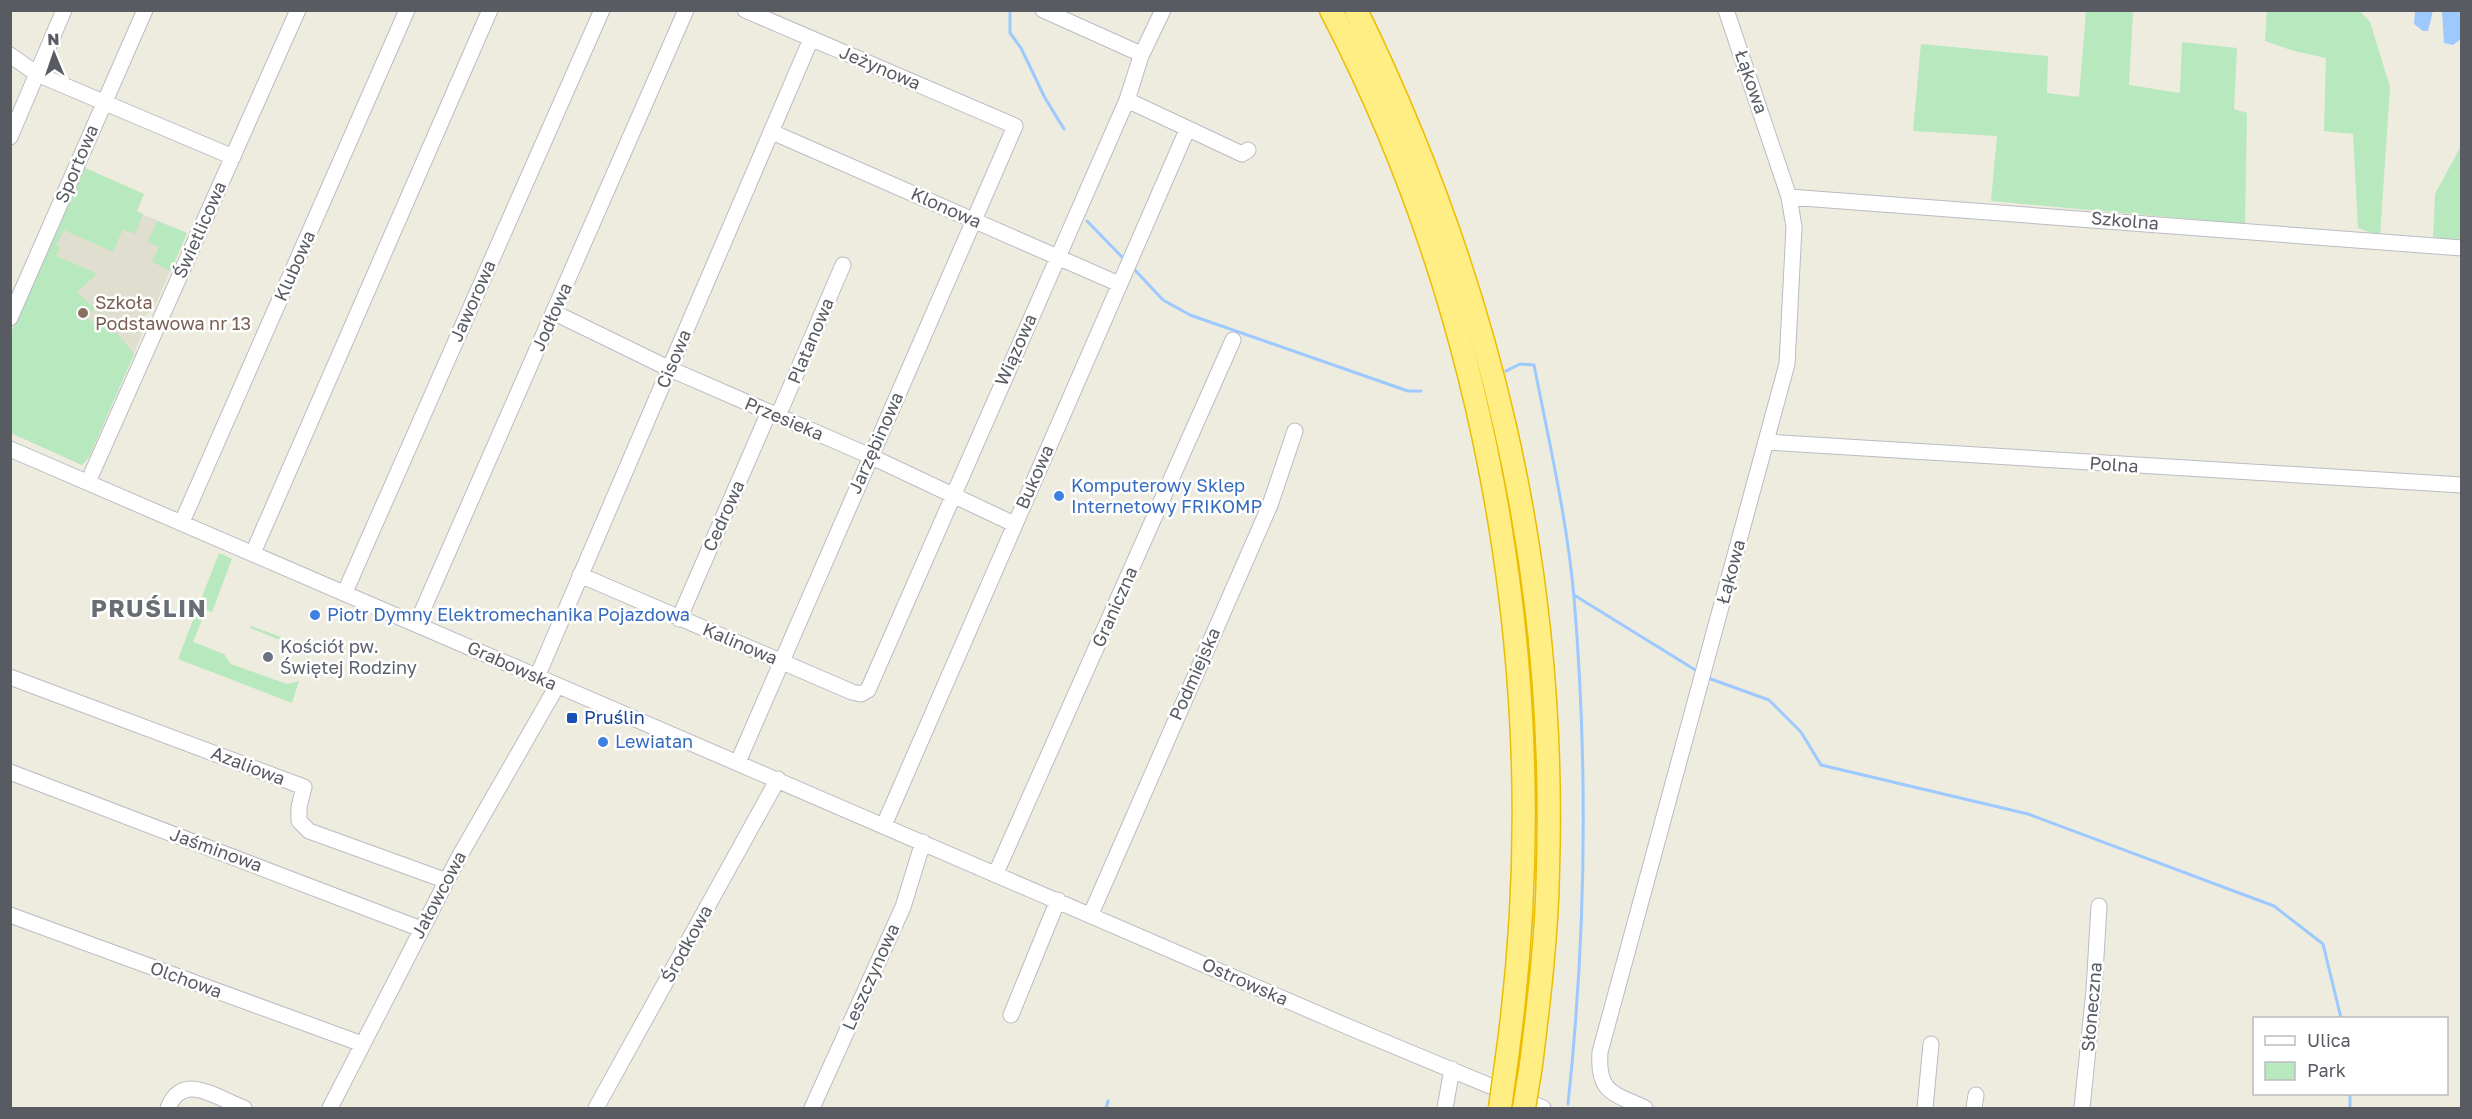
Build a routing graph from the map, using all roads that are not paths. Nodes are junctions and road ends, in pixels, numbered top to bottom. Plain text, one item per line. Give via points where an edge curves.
1 (64, 10) edge
2 (145, 10) edge
3 (298, 10) edge
4 (407, 10) edge
5 (490, 10) edge
6 (602, 10) edge
7 (686, 10) edge
8 (745, 10) edge
9 (1043, 10) edge
10 (1163, 10) edge
11 (1331, 10) edge
12 (1356, 10) edge
13 (1726, 10) edge
14 (811, 39) junction
15 (1141, 54) junction
16 (10, 55) edge
17 (37, 74) junction
18 (105, 100) junction
19 (1127, 100) junction
20 (1015, 126) joint
21 (1187, 130) junction
22 (772, 132) junction
23 (10, 137) edge
24 (1248, 150) dead end
25 (233, 157) junction
26 (1789, 196) junction
27 (975, 220) junction
28 (2462, 248) edge
29 (1058, 256) junction
30 (843, 265) dead end
31 (1119, 284) junction
32 (555, 313) junction
33 (10, 318) edge
34 (1233, 340) dead end
35 (670, 369) junction
36 (774, 414) junction
37 (1295, 432) dead end
38 (1767, 442) junction
39 (10, 449) edge
40 (870, 456) junction
41 (88, 482) junction
42 (2462, 485) edge
43 (952, 496) junction
44 (182, 522) junction
45 (1014, 524) junction
46 (253, 553) junction
47 (580, 575) junction
48 (345, 592) junction
49 (679, 619) junction
50 (417, 623) junction
51 (780, 661) junction
52 (10, 677) edge
53 (537, 678) junction
54 (557, 686) junction
55 (868, 690) joint
56 (738, 762) junction
57 (10, 772) edge
58 (778, 779) junction
59 (884, 825) junction
60 (923, 842) junction
61 (947, 852) joint
62 (996, 873) junction
63 (447, 881) junction
64 (1058, 900) junction
65 (2099, 906) dead end
66 (1090, 914) junction
67 (10, 915) edge
68 (422, 928) junction
69 (1011, 1014) dead end
70 (362, 1044) junction
71 (1931, 1044) dead end
72 (1452, 1069) junction
73 (168, 1108) edge
74 (244, 1108) edge
75 (330, 1108) edge
76 (596, 1108) edge
77 (812, 1108) edge
78 (1445, 1108) edge
79 (1500, 1108) edge
80 (1524, 1108) edge
81 (1543, 1108) edge
82 (1645, 1108) edge
83 (1925, 1108) edge
84 (2082, 1108) edge

1 - 17 street
2 - 18 street, Sportowa
3 - 25 street, Świetlicowa
4 - 44 street, Klubowa
5 - 46 street
6 - 48 street, Jaworowa
7 - 32 street, Jodłowa
8 - 14 street, Jeżynowa
9 - 15 street
10 - 15 street, Wiązowa
11 - 79 highway, bridge via 1411,192 1431,251 1467,374 1498,514 1516,659 1524,803 1521,907
12 - 80 highway, bridge via 1423,158 1460,259 1502,405 1532,567 1544,676 1549,812 1543,963
13 - 26 street, Łąkowa
14 - 20 street, Jeżynowa
14 - 22 street, Cisowa
15 - 19 street, Wiązowa
16 - 17 street
17 - 18 street
17 - 23 street
18 - 25 street
18 - 33 street, Sportowa
19 - 21 street
19 - 29 street, Wiązowa
20 - 27 street, Jarzębinowa
21 - 24 street via 1242,154
21 - 31 street, Bukowa
22 - 27 street, Klonowa
22 - 35 street, Cisowa
25 - 41 street, Świetlicowa
26 - 28 street, Szkolna
26 - 38 street, Łąkowa via 1794,227 1786,364
27 - 29 street, Klonowa
27 - 40 street, Jarzębinowa
29 - 31 street, Klonowa
29 - 43 street, Wiązowa
30 - 36 street, Platanowa
31 - 45 street, Bukowa
32 - 35 street, Przesieka
32 - 50 street, Jodłowa
34 - 62 street, Graniczna
35 - 36 street, Przesieka
35 - 47 street, Cisowa
36 - 40 street, Przesieka
36 - 49 street, Cedrowa
37 - 66 street, Podmiejska via 1270,505
38 - 42 street, Polna
38 - 82 street, Łąkowa via 1600,1052 1602,1083 1608,1090
39 - 41 street, Grabowska
40 - 43 street, Przesieka
40 - 51 street, Jarzębinowa
41 - 44 street, Grabowska
43 - 45 street, Przesieka
43 - 55 street, Wiązowa
44 - 46 street, Grabowska
45 - 59 street, Bukowa
46 - 48 street, Grabowska
47 - 49 street, Kalinowa
47 - 53 street, Cisowa
48 - 50 street, Grabowska
49 - 51 street, Kalinowa
50 - 53 street, Grabowska
51 - 55 street, Kalinowa via 852,692 861,694
51 - 56 street, Jarzębinowa
52 - 63 street, Azaliowa via 304,787 299,821 309,831
53 - 54 street, Grabowska
54 - 56 street, Grabowska
54 - 63 street, Jałowcowa
56 - 58 street, Grabowska
57 - 68 street, Jaśminowa
58 - 59 street, Grabowska
58 - 76 street, Środkowa
59 - 60 street, Grabowska
60 - 61 street, Grabowska
60 - 77 street, Leszczynowa via 903,907
61 - 62 street, Ostrowska
62 - 64 street, Ostrowska
63 - 68 street, Jałowcowa
64 - 66 street, Ostrowska
64 - 69 street
65 - 84 street, Słoneczna
66 - 72 street, Ostrowska
67 - 70 street, Olchowa
68 - 70 street, Jałowcowa
70 - 75 street, Jałowcowa
71 - 83 street
72 - 78 street
72 - 81 street, Ostrowska
73 - 74 street via 184,1088

